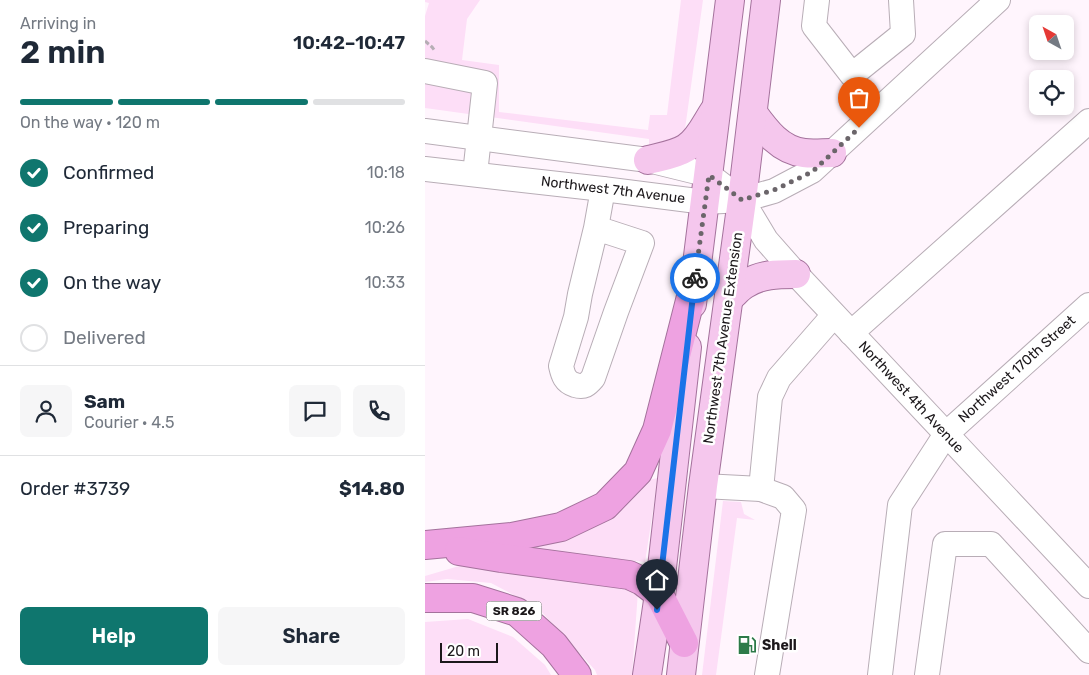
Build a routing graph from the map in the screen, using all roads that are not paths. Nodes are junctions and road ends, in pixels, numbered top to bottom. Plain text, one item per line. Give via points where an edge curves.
1 (730, 0) edge
2 (766, 0) edge
3 (817, 0) edge
4 (901, 0) edge
5 (998, 0) edge
6 (426, 71) edge
7 (717, 105) junction
8 (753, 113) junction
9 (1089, 121) edge
10 (425, 130) edge
11 (479, 138) junction
12 (832, 153) junction
13 (648, 160) junction
14 (425, 169) edge
15 (475, 174) junction
16 (707, 188) junction
17 (603, 189) junction
18 (742, 200) junction
19 (596, 228) junction
20 (796, 274) junction
21 (695, 281) junction
22 (729, 298) junction
23 (1089, 305) edge
24 (835, 315) junction
25 (851, 333) junction
26 (946, 434) junction
27 (703, 486) junction
28 (761, 489) junction
29 (425, 545) edge
30 (1089, 586) edge
31 (659, 594) junction
32 (425, 598) edge
33 (684, 643) junction
34 (1089, 651) edge
35 (577, 675) edge
36 (647, 675) edge
37 (681, 675) edge
38 (767, 675) edge
39 (880, 675) edge
40 (927, 675) edge

1 - 7 main road
2 - 8 main road, Northwest 7th Avenue Extension
3 - 4 street via 814,26 852,75 903,34
5 - 12 street, Northwest 7th Avenue
6 - 11 street via 485,83
7 - 13 main road via 696,139 686,148
7 - 16 main road
8 - 12 main road via 779,144 805,153
8 - 18 main road, Northwest 7th Avenue Extension
9 - 25 street
10 - 11 street, Northwest 7th Avenue
11 - 13 street, Northwest 7th Avenue
11 - 15 street
12 - 18 street, Northwest 7th Avenue via 812,172 774,190
13 - 16 street, Northwest 7th Avenue
14 - 15 street, Northwest 7th Avenue
15 - 17 street, Northwest 7th Avenue
16 - 17 street, Northwest 7th Avenue
16 - 18 street, Northwest 7th Avenue
16 - 21 main road
17 - 19 street
18 - 20 street, Northwest 4th Avenue via 766,240
18 - 22 main road, Northwest 7th Avenue Extension
19 - 19 street via 642,243 593,378 582,387 567,381 561,366
20 - 22 main road via 758,277
20 - 24 street, Northwest 4th Avenue
21 - 29 highway via 657,430 638,472 605,506 561,527 512,537
21 - 31 main road
22 - 27 main road, Northwest 7th Avenue Extension
23 - 26 street, Northwest 170th Street
24 - 25 street, Northwest 4th Avenue
24 - 28 street via 779,378 770,397
25 - 26 street, Northwest 4th Avenue
26 - 30 street, Northwest 4th Avenue
26 - 39 street, Northwest 170th Street via 900,505
27 - 28 street
27 - 33 main road, Northwest 7th Avenue Extension
28 - 38 street via 783,497 794,510
29 - 31 highway via 629,575
31 - 33 highway
31 - 36 main road
32 - 35 highway, SR 826 via 473,598 517,612 554,645
33 - 37 main road, Northwest 7th Avenue Extension
34 - 40 street via 991,544 945,544

